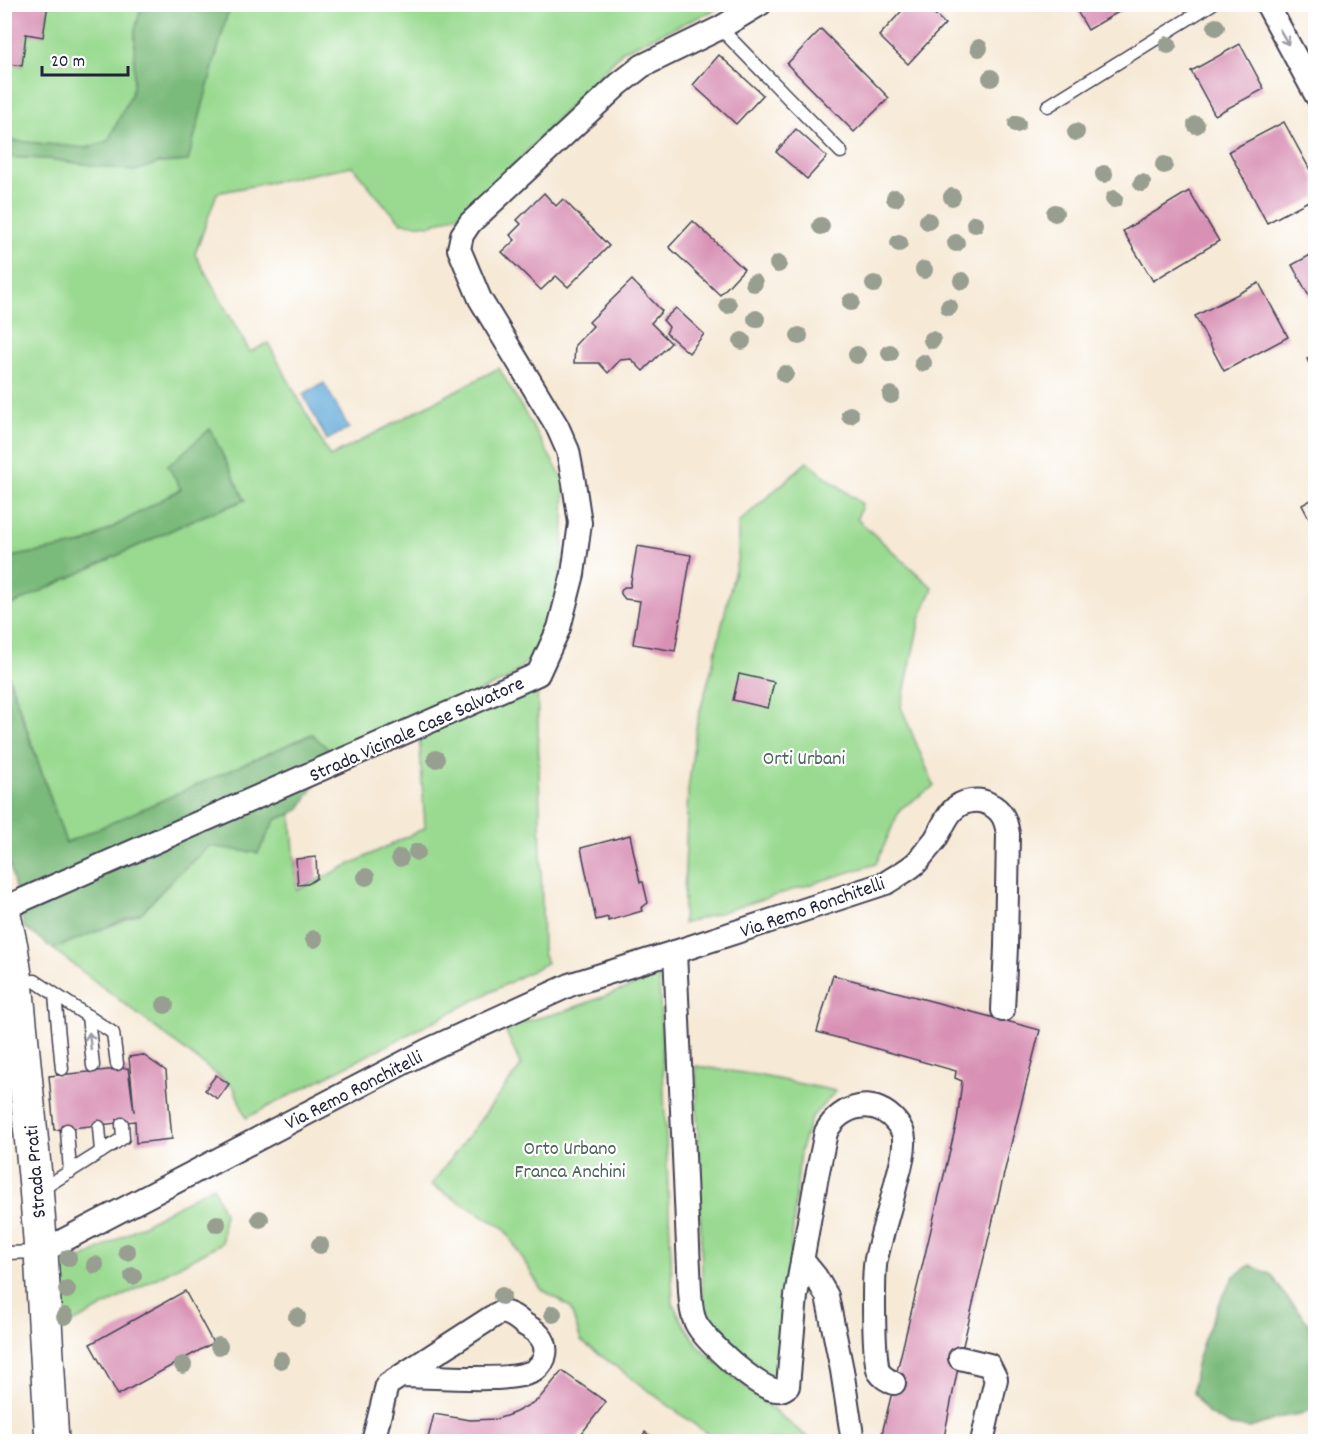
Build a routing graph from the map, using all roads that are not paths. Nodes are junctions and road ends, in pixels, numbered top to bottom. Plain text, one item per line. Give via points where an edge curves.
1 (760, 4) edge
2 (1212, 4) edge
3 (1267, 4) edge
4 (720, 28) junction
5 (1309, 65) edge
6 (1316, 95) edge
7 (1048, 106) dead end
8 (842, 152) dead end
9 (4, 908) edge
10 (4, 915) edge
11 (675, 952) junction
12 (16, 982) junction
13 (56, 995) junction
14 (1003, 1010) dead end
15 (88, 1016) junction
16 (117, 1064) dead end
17 (93, 1066) dead end
18 (62, 1069) dead end
19 (122, 1124) dead end
20 (99, 1127) dead end
21 (67, 1130) dead end
22 (101, 1152) junction
23 (70, 1172) junction
24 (36, 1186) junction
25 (41, 1252) junction
26 (4, 1253) edge
27 (802, 1261) junction
28 (960, 1358) dead end
29 (402, 1376) junction
30 (894, 1383) dead end
31 (49, 1437) edge
32 (373, 1442) edge
33 (853, 1442) edge
34 (982, 1442) edge

1 - 4 street, Strada Vicinale Case Salvatore
2 - 7 lane
3 -> 5 street
4 - 8 lane
4 - 9 street, Strada Vicinale Case Salvatore via 642,66 619,84 470,223 462,235 459,249 480,299 557,426 568,451 574,483 580,523 573,574 559,628 538,674
5 - 6 street
10 - 12 street, Strada Prati
11 - 14 street, Via Remo Ronchitelli via 886,883 915,864 956,806 976,800 995,807 1007,824
11 - 25 street, Via Remo Ronchitelli via 572,984 428,1050
11 - 27 street via 691,1307 704,1335 744,1372 775,1390 788,1386
12 - 13 lane via 35,981
12 - 24 street, Strada Prati
13 - 15 lane
13 - 18 lane
15 - 16 lane via 114,1033
17 -> 15 lane
19 - 22 lane via 123,1138
20 - 22 lane
21 - 23 lane
22 - 23 lane
23 - 24 lane via 50,1184
24 - 25 street, Strada Prati
25 - 26 lane
25 - 31 street, Strada Prati
27 - 30 street via 830,1125 841,1113 853,1108 867,1106 886,1112 900,1126 904,1148 875,1262 874,1320 878,1370
27 - 33 street via 827,1296
28 - 34 street via 989,1365 996,1379
29 - 29 street via 500,1312 512,1314 546,1344 541,1365 523,1375
29 - 32 street via 387,1385

